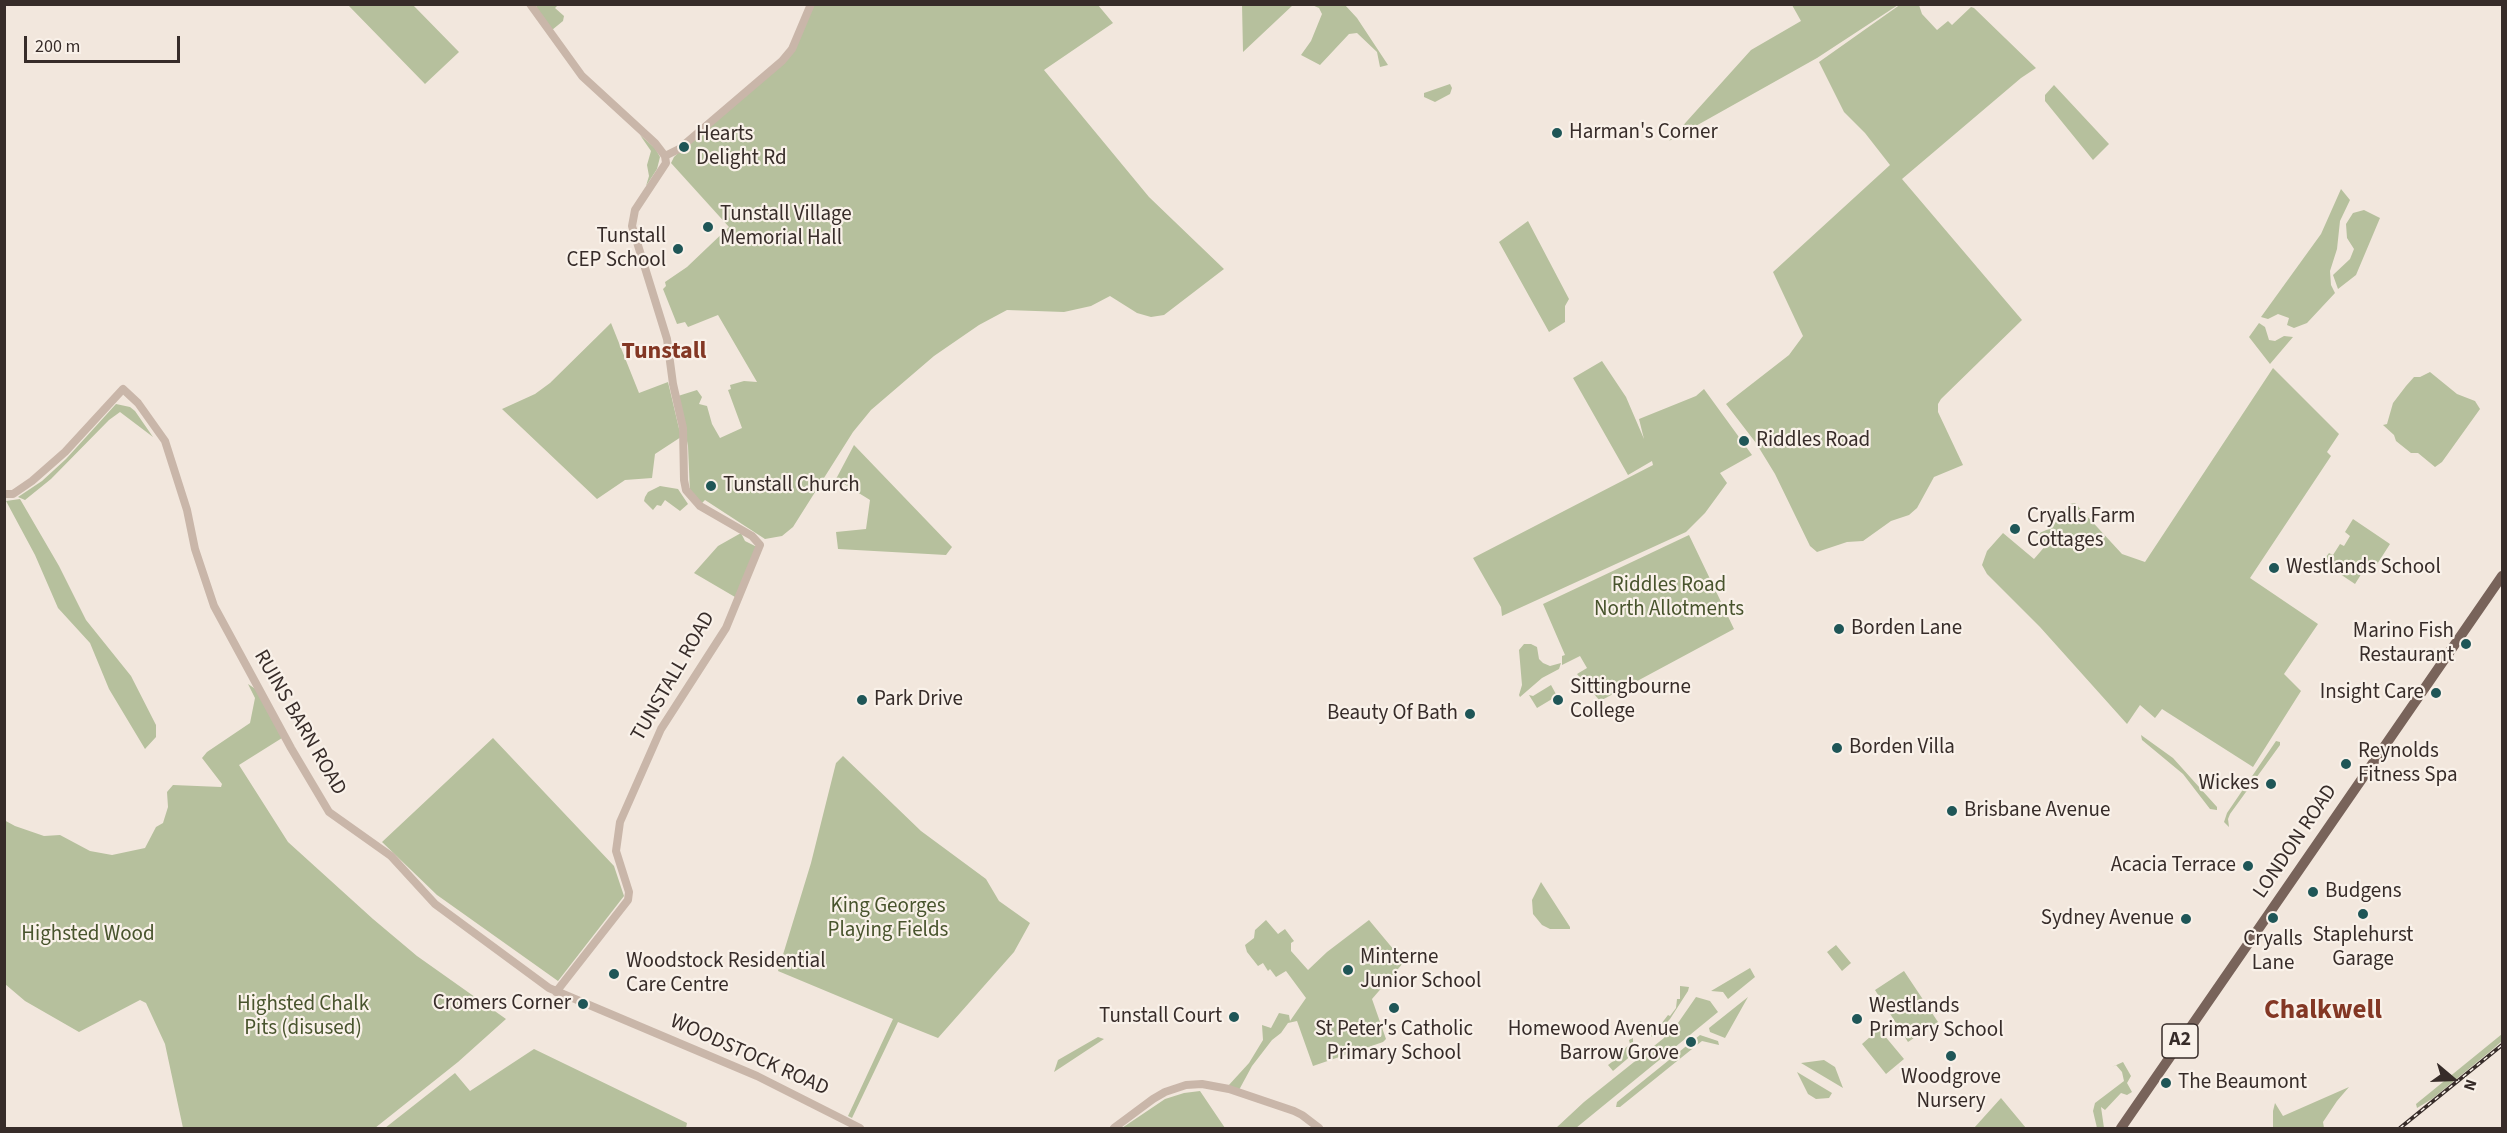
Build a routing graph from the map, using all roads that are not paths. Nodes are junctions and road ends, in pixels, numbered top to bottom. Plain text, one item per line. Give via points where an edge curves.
1 (530, 4) edge
2 (811, 4) edge
3 (665, 156) junction
4 (4, 494) edge
5 (2502, 576) edge
6 (556, 992) junction
7 (860, 1128) edge
8 (1114, 1128) edge
9 (1319, 1128) edge
10 (2121, 1128) edge

1 - 3 street via 582,76 655,142
2 - 3 street via 782,61 679,149
3 - 6 street, TUNSTALL ROAD via 666,163 634,210 632,226 667,339 683,428 686,490 700,507 752,536 760,545 726,628 661,729 620,822 616,851 628,900
4 - 6 street, RUINS BARN ROAD via 13,494 32,481 65,452 123,389 165,441 214,606 329,812 392,856 435,904
5 - 10 main road, LONDON ROAD / A2
6 - 7 street, WOODSTOCK ROAD via 757,1076
8 - 9 street via 1153,1099 1186,1085 1213,1085 1243,1094 1302,1115

